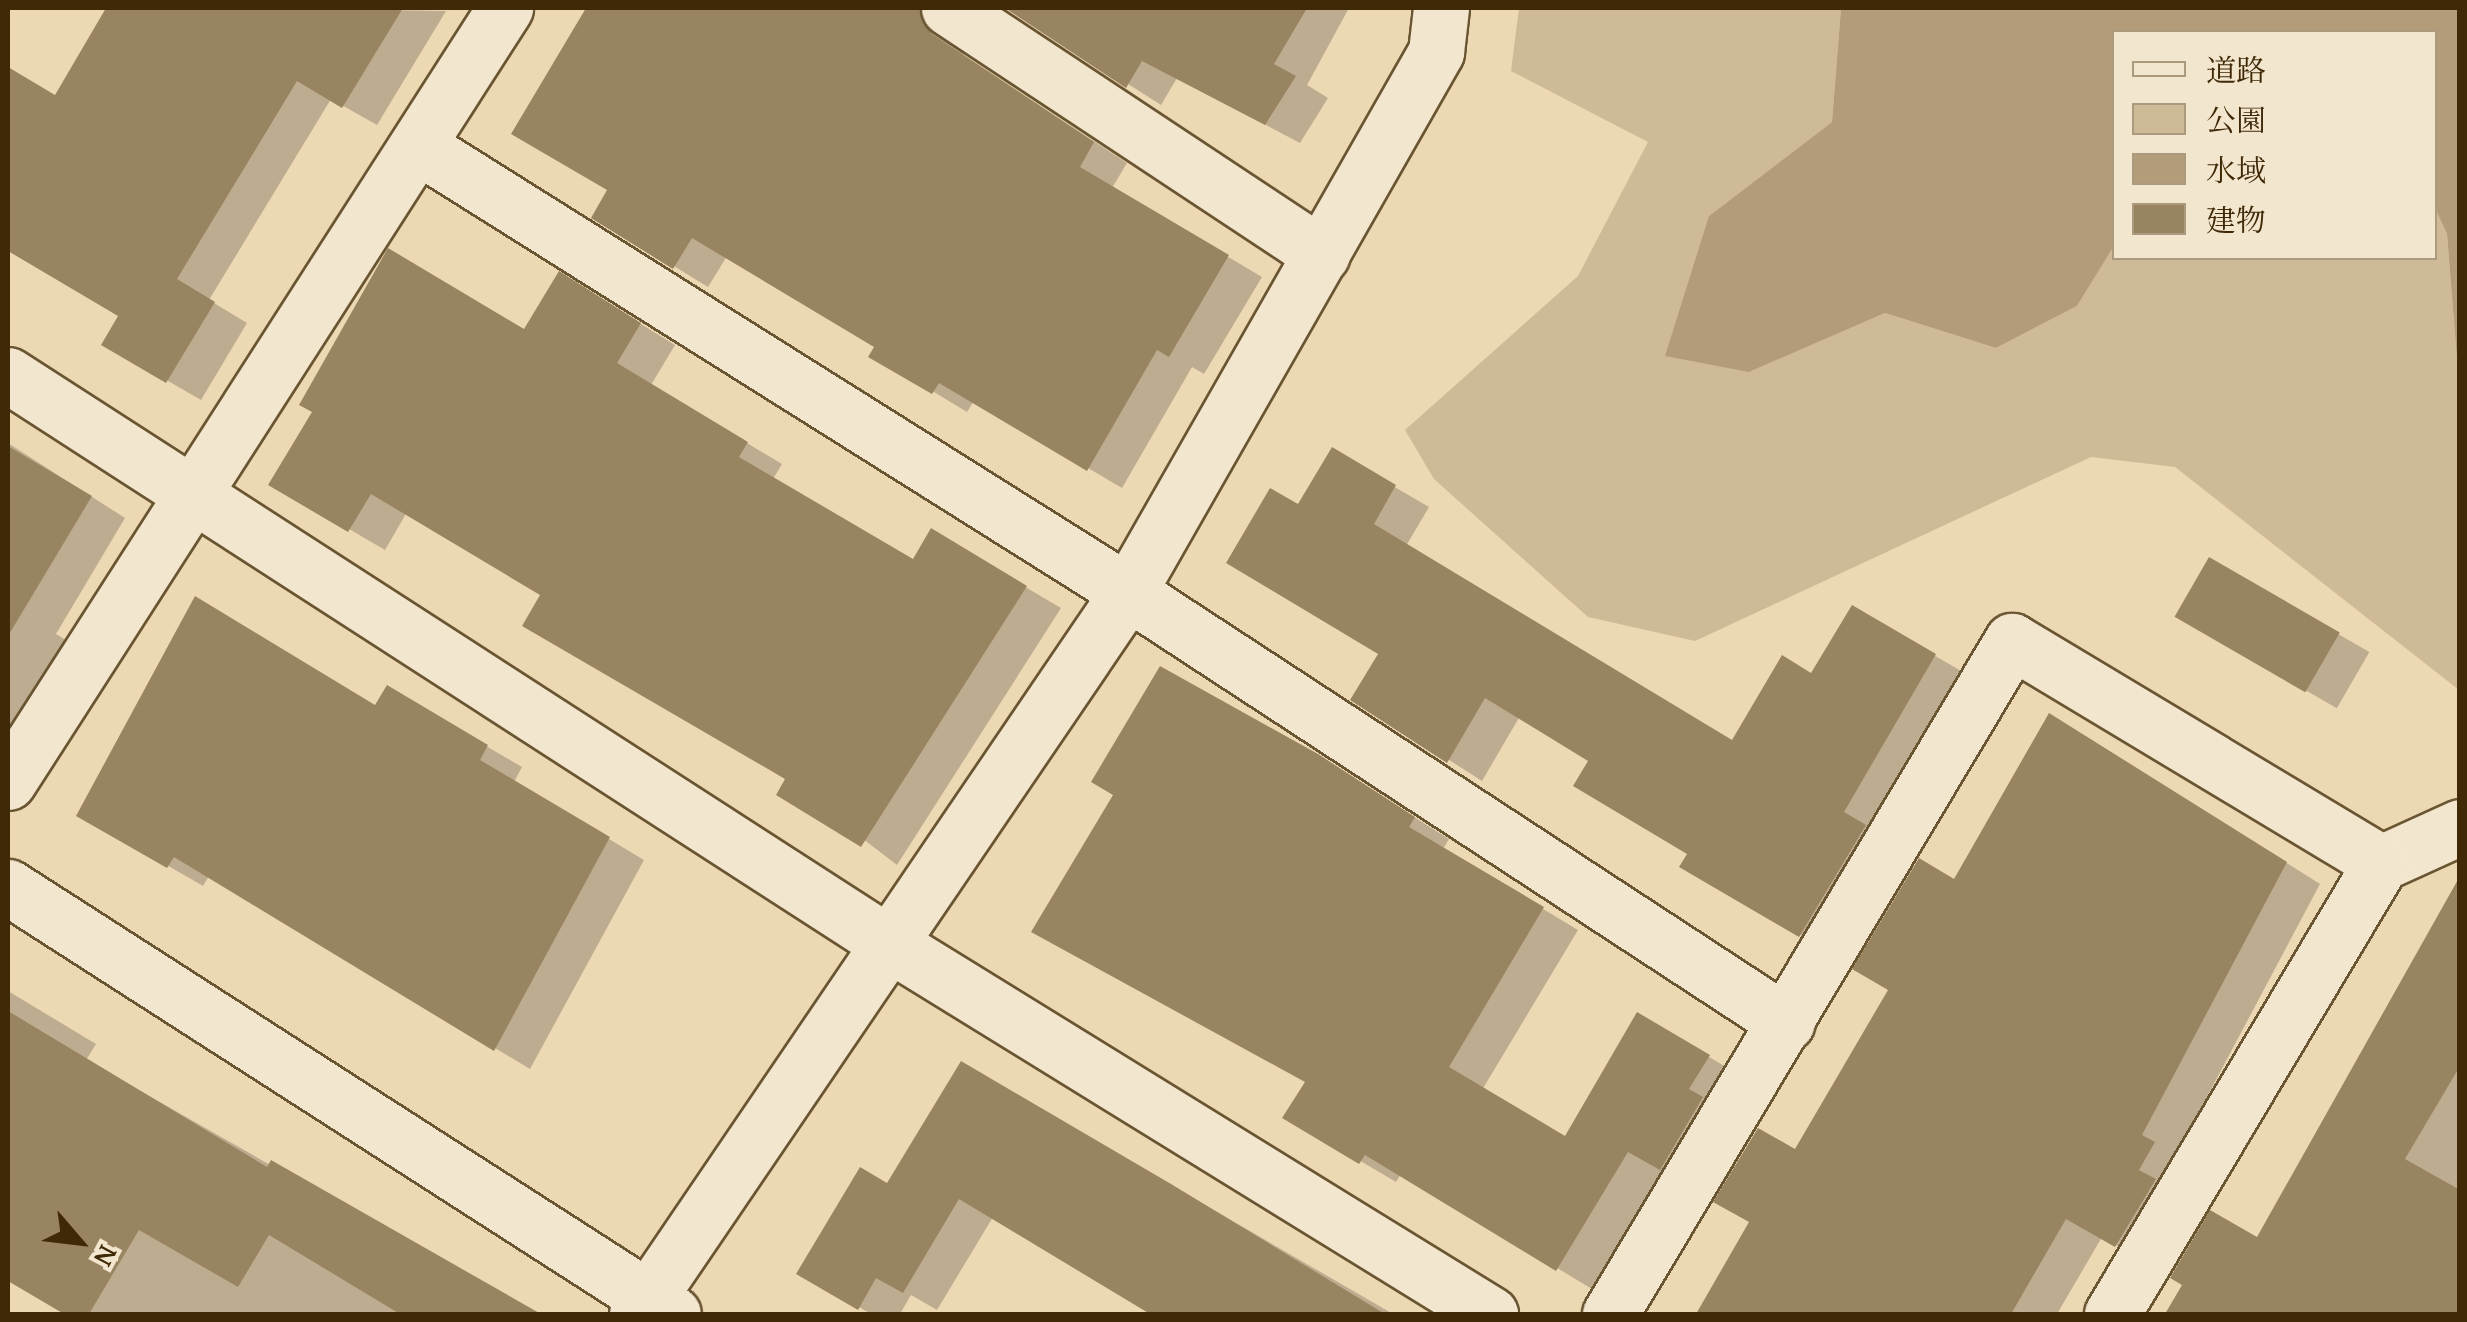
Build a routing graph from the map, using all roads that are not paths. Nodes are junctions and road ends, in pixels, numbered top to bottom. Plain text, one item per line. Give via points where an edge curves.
1 (506, 8) edge
2 (949, 8) edge
3 (1441, 8) edge
4 (418, 146) junction
5 (1322, 255) junction
6 (8, 374) edge
7 (201, 492) junction
8 (1128, 592) junction
9 (8, 782) edge
10 (2460, 827) edge
11 (2382, 863) junction
12 (8, 887) edge
13 (885, 942) junction
14 (1787, 1023) junction
15 (652, 1309) edge
16 (1490, 1314) edge
17 (1610, 1314) edge
18 (2112, 1314) edge

1 - 4 street
2 - 5 street
3 - 5 street via 1436,52
4 - 7 street
4 - 8 street
5 - 8 street
6 - 7 street
7 - 9 street
7 - 13 street
8 - 13 street
8 - 14 street
10 - 11 street
11 - 14 street via 2012,641
11 - 18 street
12 - 15 street
13 - 15 street
13 - 16 street
14 - 17 street

